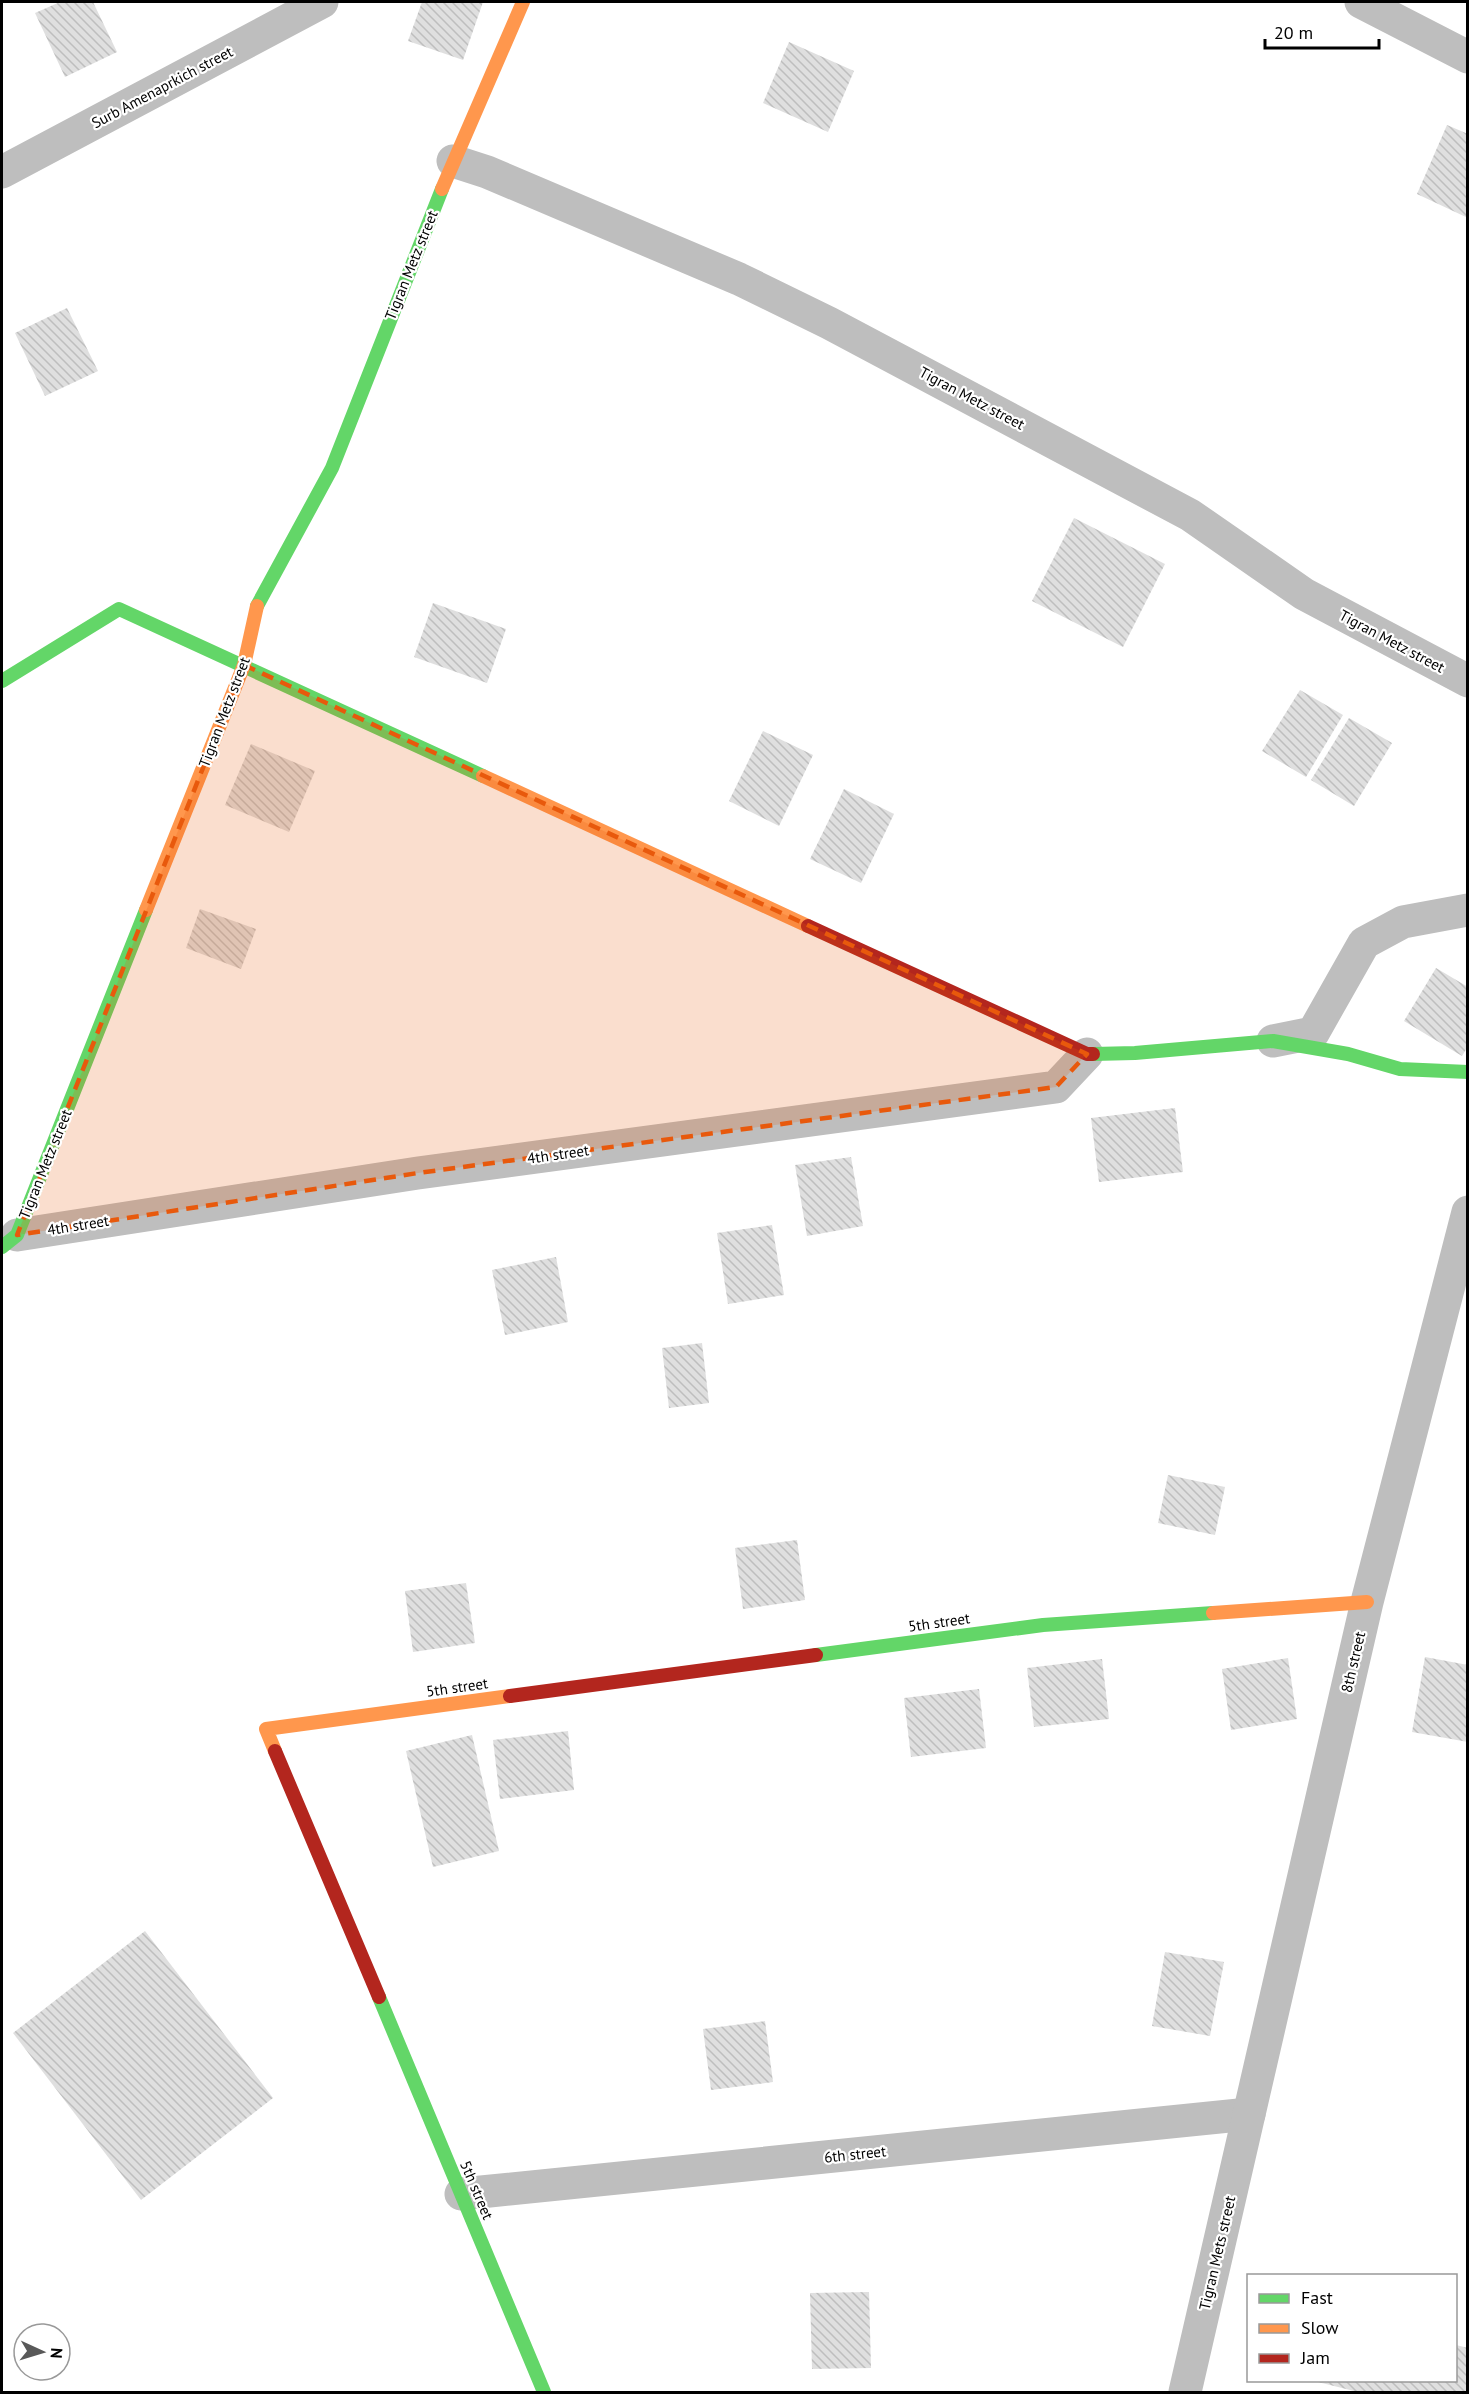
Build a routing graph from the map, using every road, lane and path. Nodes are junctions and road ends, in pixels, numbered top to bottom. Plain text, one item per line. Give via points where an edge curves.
1 (322, 2) edge
2 (523, 2) edge
3 (1361, 2) edge
4 (1467, 57) edge
5 (453, 161) junction
6 (2, 172) edge
7 (244, 665) junction
8 (2, 681) edge
9 (1467, 681) edge
10 (1467, 910) edge
11 (1273, 1041) junction
12 (1087, 1054) junction
13 (1467, 1072) edge
14 (1467, 1212) edge
15 (9, 1241) edge
16 (1367, 1602) junction
17 (1249, 2114) junction
18 (461, 2194) junction
19 (544, 2392) edge
20 (1185, 2392) edge

1 - 6 street, Surb Amenaprkich street
2 - 5 street, Tigran Metz street
3 - 4 street
5 - 7 street, Tigran Metz street via 332,468 256,608
5 - 9 street, Tigran Metz street via 739,279 830,323 1190,514 1304,594
7 - 8 street via 119,609
7 - 12 street
7 - 15 street, Tigran Metz street
10 - 11 street via 1403,922 1364,943 1313,1033
11 - 12 street
11 - 13 street via 1347,1054 1400,1069
12 - 15 street, 4th street via 1056,1087 429,1172
14 - 16 street, 8th street
16 - 17 street, 8th street
16 - 18 street, 5th street via 1043,1625 266,1729
17 - 18 street, 6th street
17 - 20 street, Tigran Mets street
18 - 19 street, 5th street

